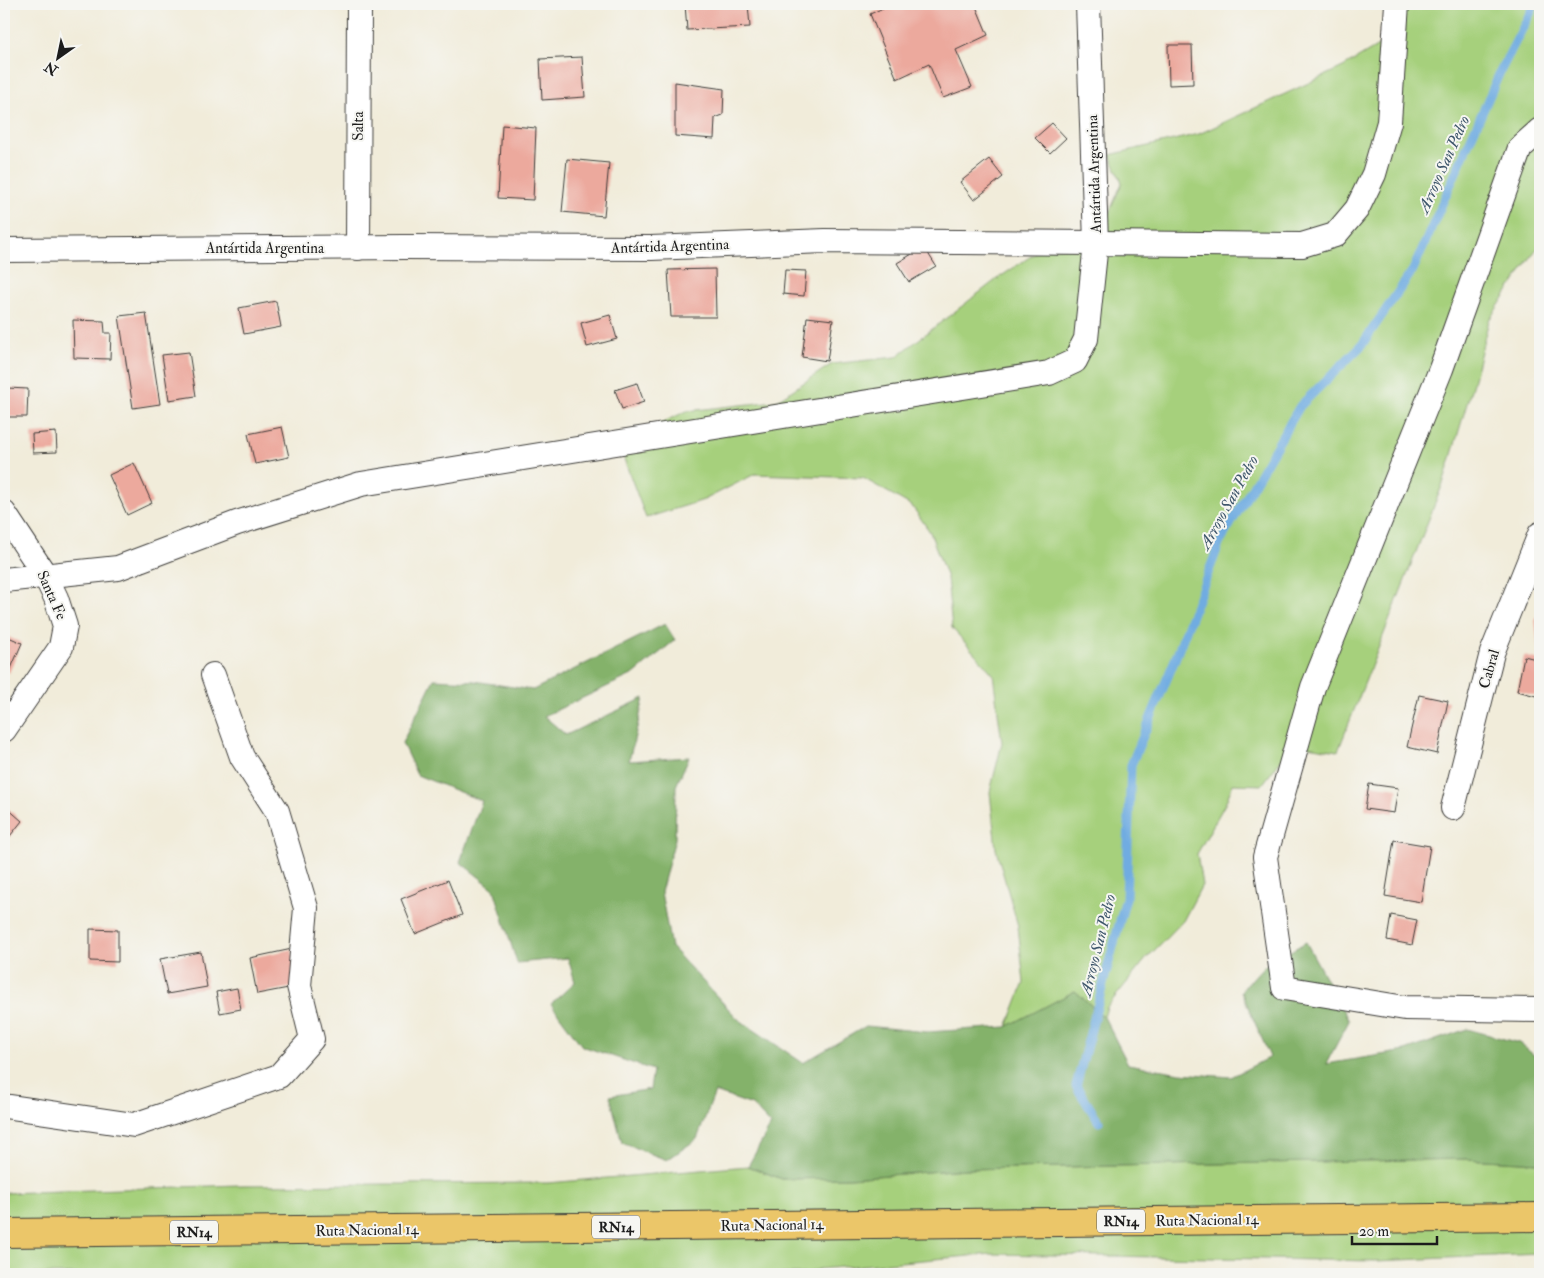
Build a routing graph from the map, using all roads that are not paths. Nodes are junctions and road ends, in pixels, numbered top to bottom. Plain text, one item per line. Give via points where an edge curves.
1 (358, 4) edge
2 (1088, 4) edge
3 (1398, 4) edge
4 (1540, 130) edge
5 (1096, 243) junction
6 (358, 248) junction
7 (4, 250) edge
8 (4, 513) edge
9 (1540, 534) edge
10 (45, 575) junction
11 (4, 580) edge
12 (214, 675) dead end
13 (4, 730) edge
14 (1453, 808) dead end
15 (1540, 1010) edge
16 (4, 1106) edge
17 (1540, 1217) edge
18 (4, 1233) edge

1 - 6 street, Salta
2 - 5 street, Antártida Argentina
3 - 5 street via 1389,122 1374,174 1357,209 1335,235 1302,246
4 - 15 street via 1520,148 1441,369 1313,687 1265,857 1284,988 1405,1008
5 - 6 street, Antártida Argentina via 825,240 652,248
5 - 10 street via 1086,339 1075,361 1049,373 360,484 237,523 118,568
6 - 7 street, Antártida Argentina
8 - 10 street, Santa Fe
9 - 14 street, Cabral via 1492,653
10 - 11 street
10 - 13 street, Santa Fe via 65,626 61,647
12 - 16 street via 242,757 277,811 306,908 300,986 312,1040 279,1076 134,1125
17 - 18 highway, Ruta Nacional 14 / RN14

